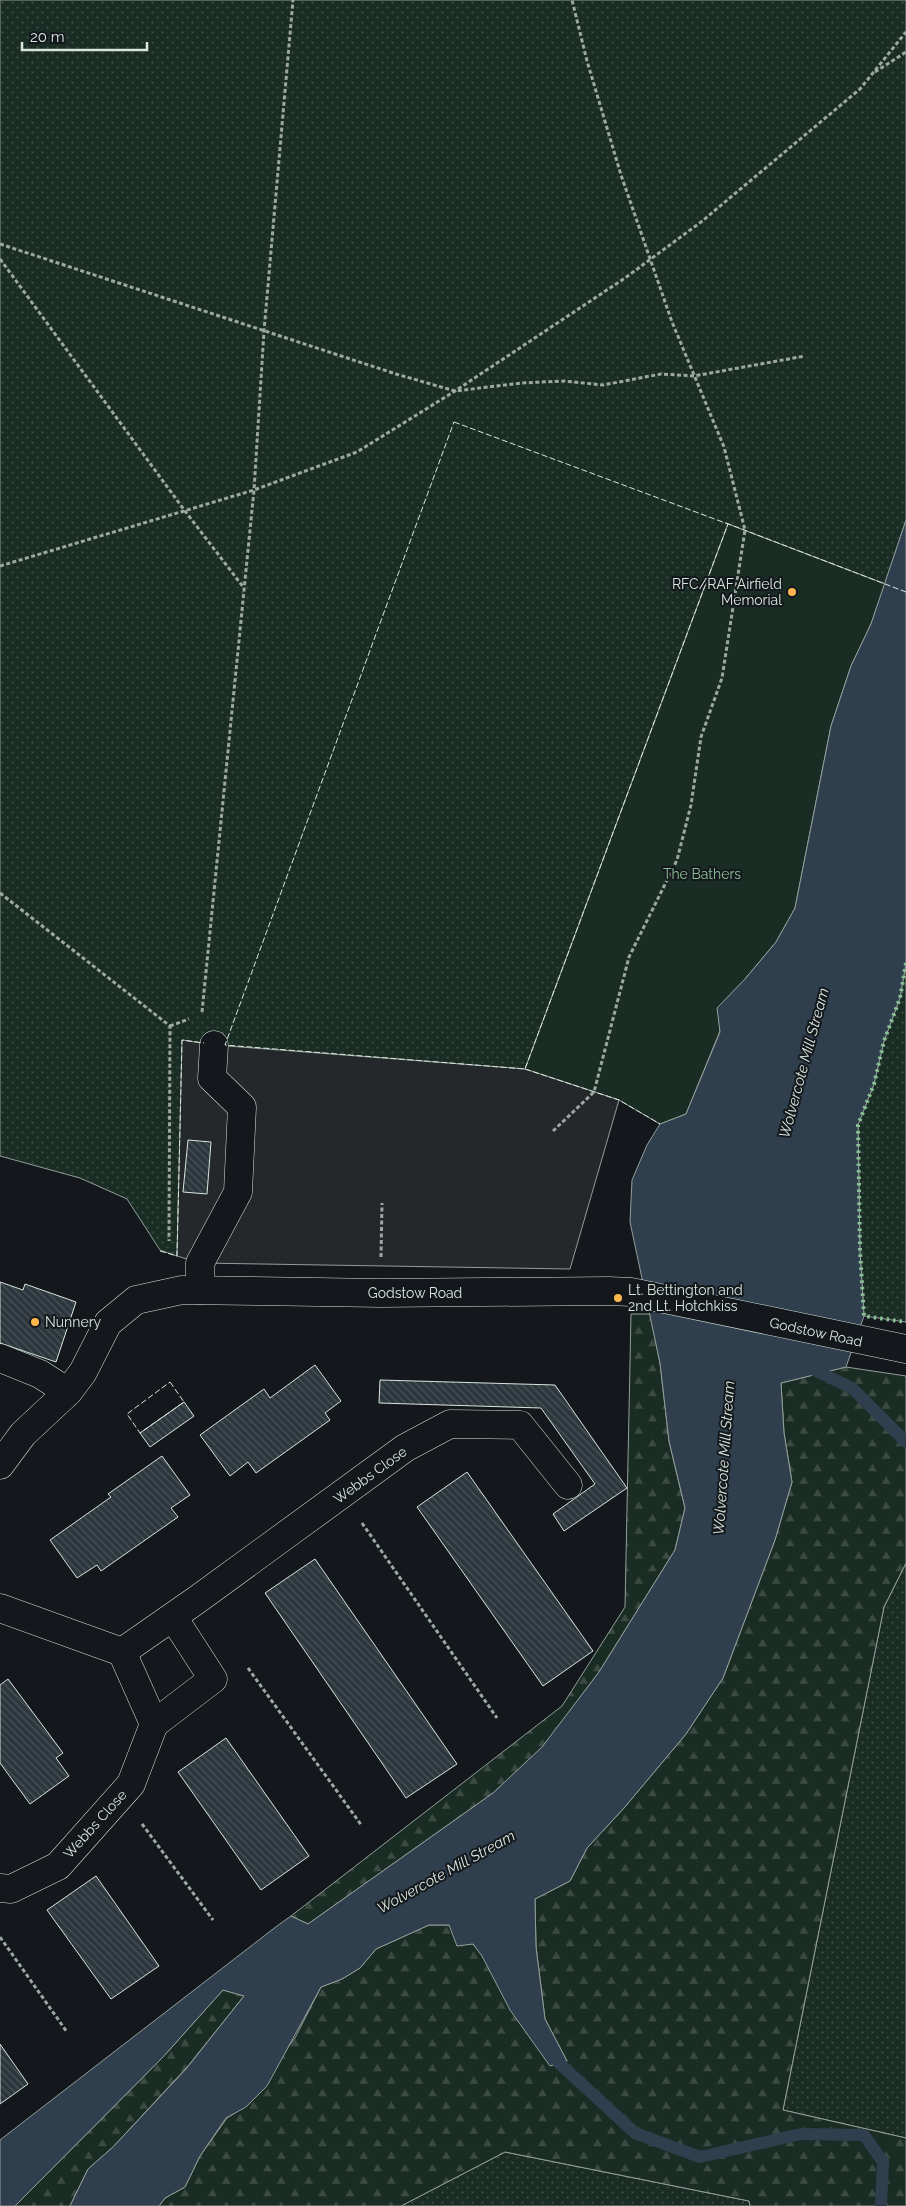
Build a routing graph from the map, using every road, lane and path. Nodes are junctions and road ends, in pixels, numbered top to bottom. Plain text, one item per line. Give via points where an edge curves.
1 (294, 0) edge
2 (572, 0) edge
3 (906, 32) edge
4 (906, 52) edge
5 (871, 75) junction
6 (0, 244) edge
7 (652, 258) junction
8 (0, 259) edge
9 (264, 331) junction
10 (806, 356) dead end
11 (694, 376) junction
12 (455, 391) junction
13 (254, 490) junction
14 (185, 511) junction
15 (0, 566) edge
16 (244, 588) junction
17 (0, 892) edge
18 (214, 1045) joint
19 (553, 1131) dead end
20 (382, 1203) dead end
21 (191, 1290) junction
22 (381, 1293) junction
23 (906, 1349) edge
24 (0, 1358) edge
25 (68, 1392) junction
26 (0, 1464) edge
27 (568, 1485) dead end
28 (343, 1494) junction
29 (0, 1608) edge
30 (173, 1617) junction
31 (122, 1652) junction
32 (248, 1667) dead end
33 (497, 1718) dead end
34 (154, 1724) junction
35 (121, 1795) junction
36 (362, 1826) dead end
37 (0, 1888) edge
38 (213, 1920) dead end
39 (0, 1937) edge
40 (67, 2032) dead end

1 - 9 path
2 - 7 path via 621,175
3 - 5 path
4 - 5 path
5 - 7 path via 860,89 701,222
6 - 9 path
7 - 11 path via 672,322
7 - 12 path
8 - 14 path
9 - 12 path
9 - 13 path
10 - 11 path
11 - 12 path via 661,374 603,385 522,383
11 - 19 path via 724,447 745,530 722,678 701,737 691,805 677,860 629,957 594,1092
12 - 13 path via 357,452
13 - 14 path
13 - 16 path
14 - 15 path
14 - 16 path
16 - 18 path via 201,1014
17 - 21 path via 170,1026 169,1253
18 - 21 street via 212,1078 242,1107 238,1192 200,1263
20 - 22 path
21 - 22 street, Godstow Road
21 - 25 street, Godstow Road via 136,1300 108,1323 83,1372
22 - 23 street, Godstow Road via 632,1292
24 - 25 street via 40,1374
25 - 26 street, Godstow Road via 23,1434
27 - 28 street, Webbs Close via 520,1424 450,1424 405,1448
28 - 30 street, Webbs Close
28 - 33 path
29 - 31 street
30 - 31 street, Webbs Close
30 - 34 street via 213,1679
31 - 34 street
32 - 36 path
34 - 35 street, Webbs Close via 131,1784
35 - 37 street, Webbs Close via 58,1866 11,1889
35 - 38 path
39 - 40 path

